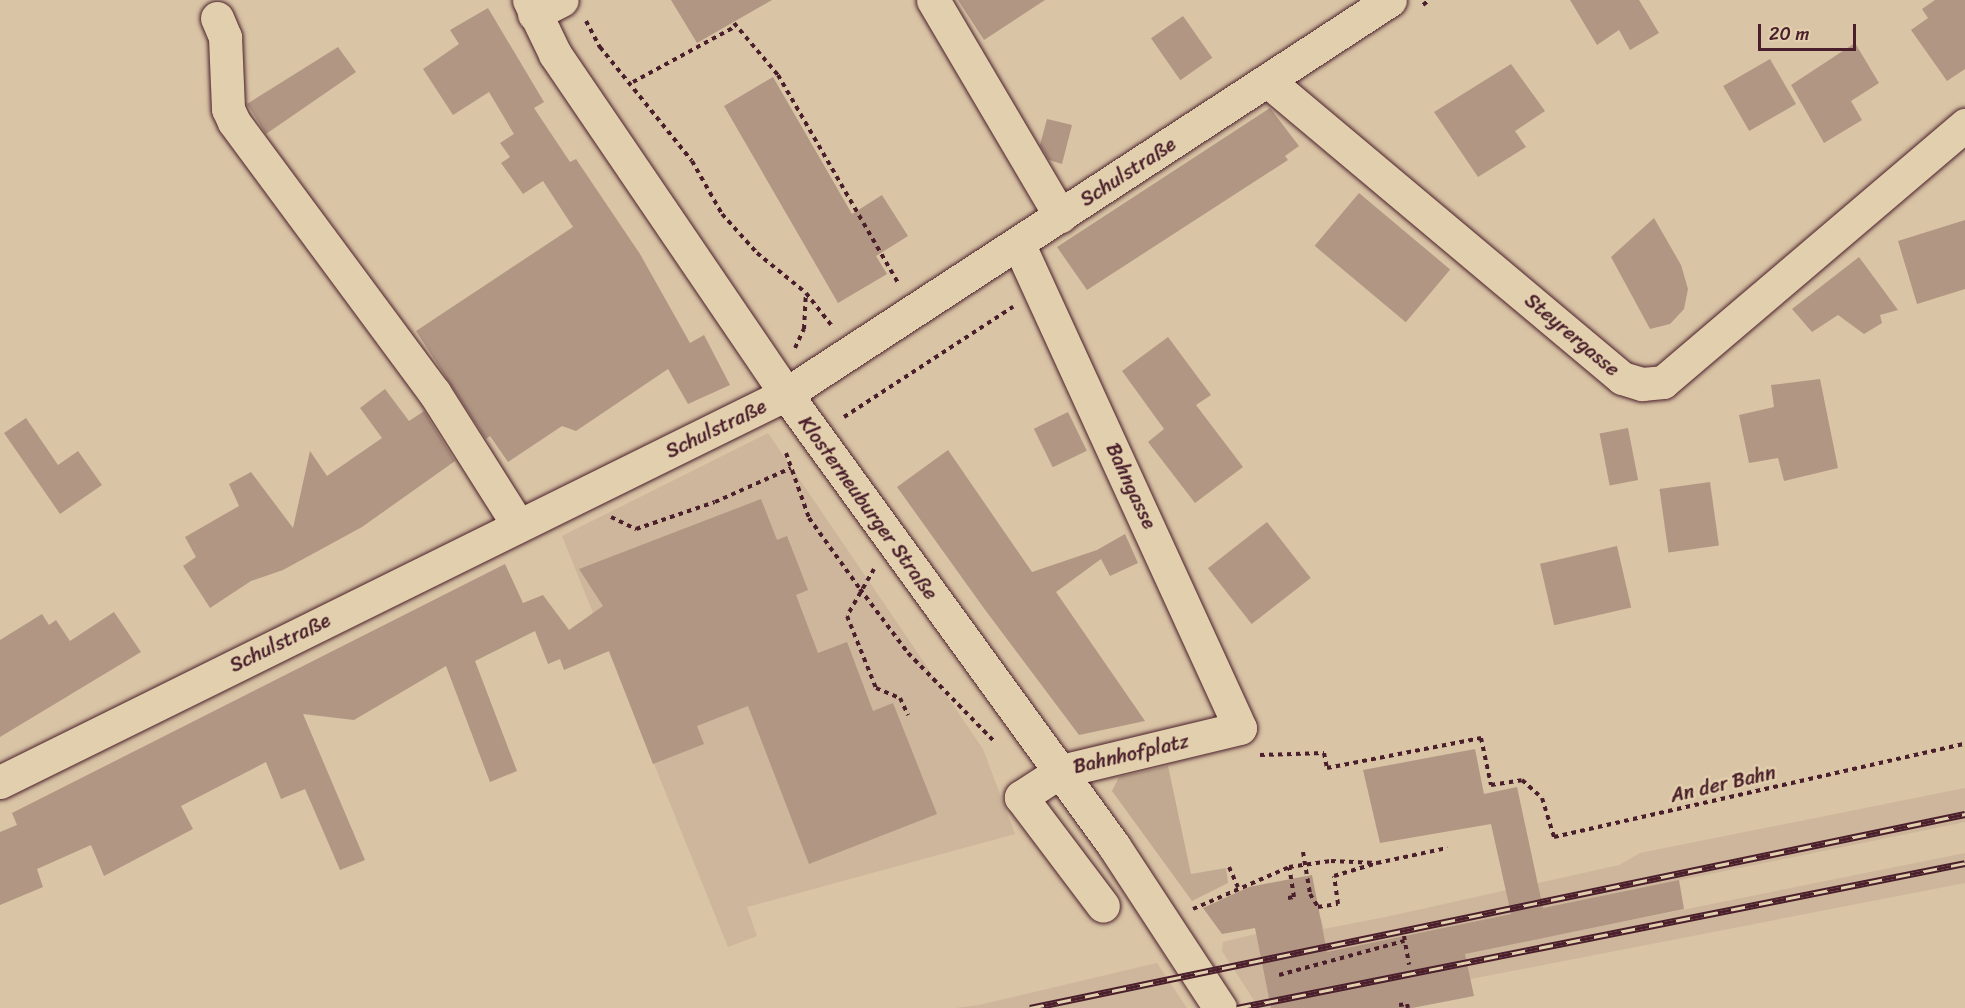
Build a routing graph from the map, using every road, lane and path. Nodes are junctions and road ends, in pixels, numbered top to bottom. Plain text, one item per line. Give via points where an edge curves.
1 (933, 0) edge
2 (1390, 0) edge
3 (552, 8) edge
4 (217, 18) dead end
5 (1268, 81) junction
6 (633, 82) junction
7 (804, 120) junction
8 (799, 123) dead end
9 (1965, 125) edge
10 (1060, 216) junction
11 (1019, 245) junction
12 (902, 289) dead end
13 (1039, 290) junction
14 (834, 329) dead end
15 (786, 394) junction
16 (833, 424) dead end
17 (784, 443) dead end
18 (791, 468) junction
19 (603, 510) dead end
20 (518, 525) junction
21 (878, 564) dead end
22 (860, 589) junction
23 (908, 715) dead end
24 (1247, 742) junction
25 (996, 743) dead end
26 (1965, 744) edge
27 (1060, 771) junction
28 (0, 782) edge
29 (1447, 848) dead end
30 (1303, 852) dead end
31 (1377, 863) junction
32 (1305, 865) junction
33 (1229, 867) dead end
34 (1289, 867) junction
35 (1238, 887) junction
36 (1288, 898) dead end
37 (1199, 904) dead end
38 (1102, 906) dead end
39 (1406, 952) junction
40 (1400, 953) dead end
41 (1409, 965) dead end
42 (1279, 975) dead end
43 (1399, 1005) dead end
44 (1220, 1008) edge
45 (1408, 1008) edge

1 - 10 street
2 - 5 street, Schulstraße
3 - 6 path via 600,46
3 - 15 street, Klosterneuburger Straße via 555,54
4 - 20 street via 225,37 228,109 234,122 434,392
5 - 9 street, Steyrergasse via 1622,378 1642,384 1663,382
5 - 10 street, Schulstraße
6 - 7 path via 735,25 778,75
6 - 14 path via 692,160 722,214 757,253 806,293
7 - 8 path
7 - 12 path via 858,220
10 - 11 street, Schulstraße
11 - 13 street, Bahngasse
11 - 15 street, Schulstraße
13 - 16 path
13 - 24 street, Bahngasse
15 - 20 street, Schulstraße
15 - 27 street, Klosterneuburger Straße
17 - 18 path
18 - 19 path via 715,502 636,529
18 - 22 path via 809,518
20 - 28 street, Schulstraße
21 - 22 path
22 - 23 path via 848,616 876,688 900,698
22 - 25 path via 908,653
24 - 26 path, An der Bahn via 1324,753 1327,768 1481,738 1491,785 1522,780 1542,798 1554,837
24 - 27 street, Bahnhofplatz
27 - 38 street, Bahnhofplatz via 1021,797
27 - 44 street, Klosterneuburger Straße
29 - 31 path
30 - 32 path
31 - 32 path
31 - 32 path via 1334,876 1338,904 1318,907 1310,894
32 - 34 path
33 - 35 path
34 - 35 path
34 - 36 path via 1294,897
35 - 37 path
39 - 40 path
39 - 41 path
39 - 42 path via 1404,939
43 - 45 path via 1407,1004

